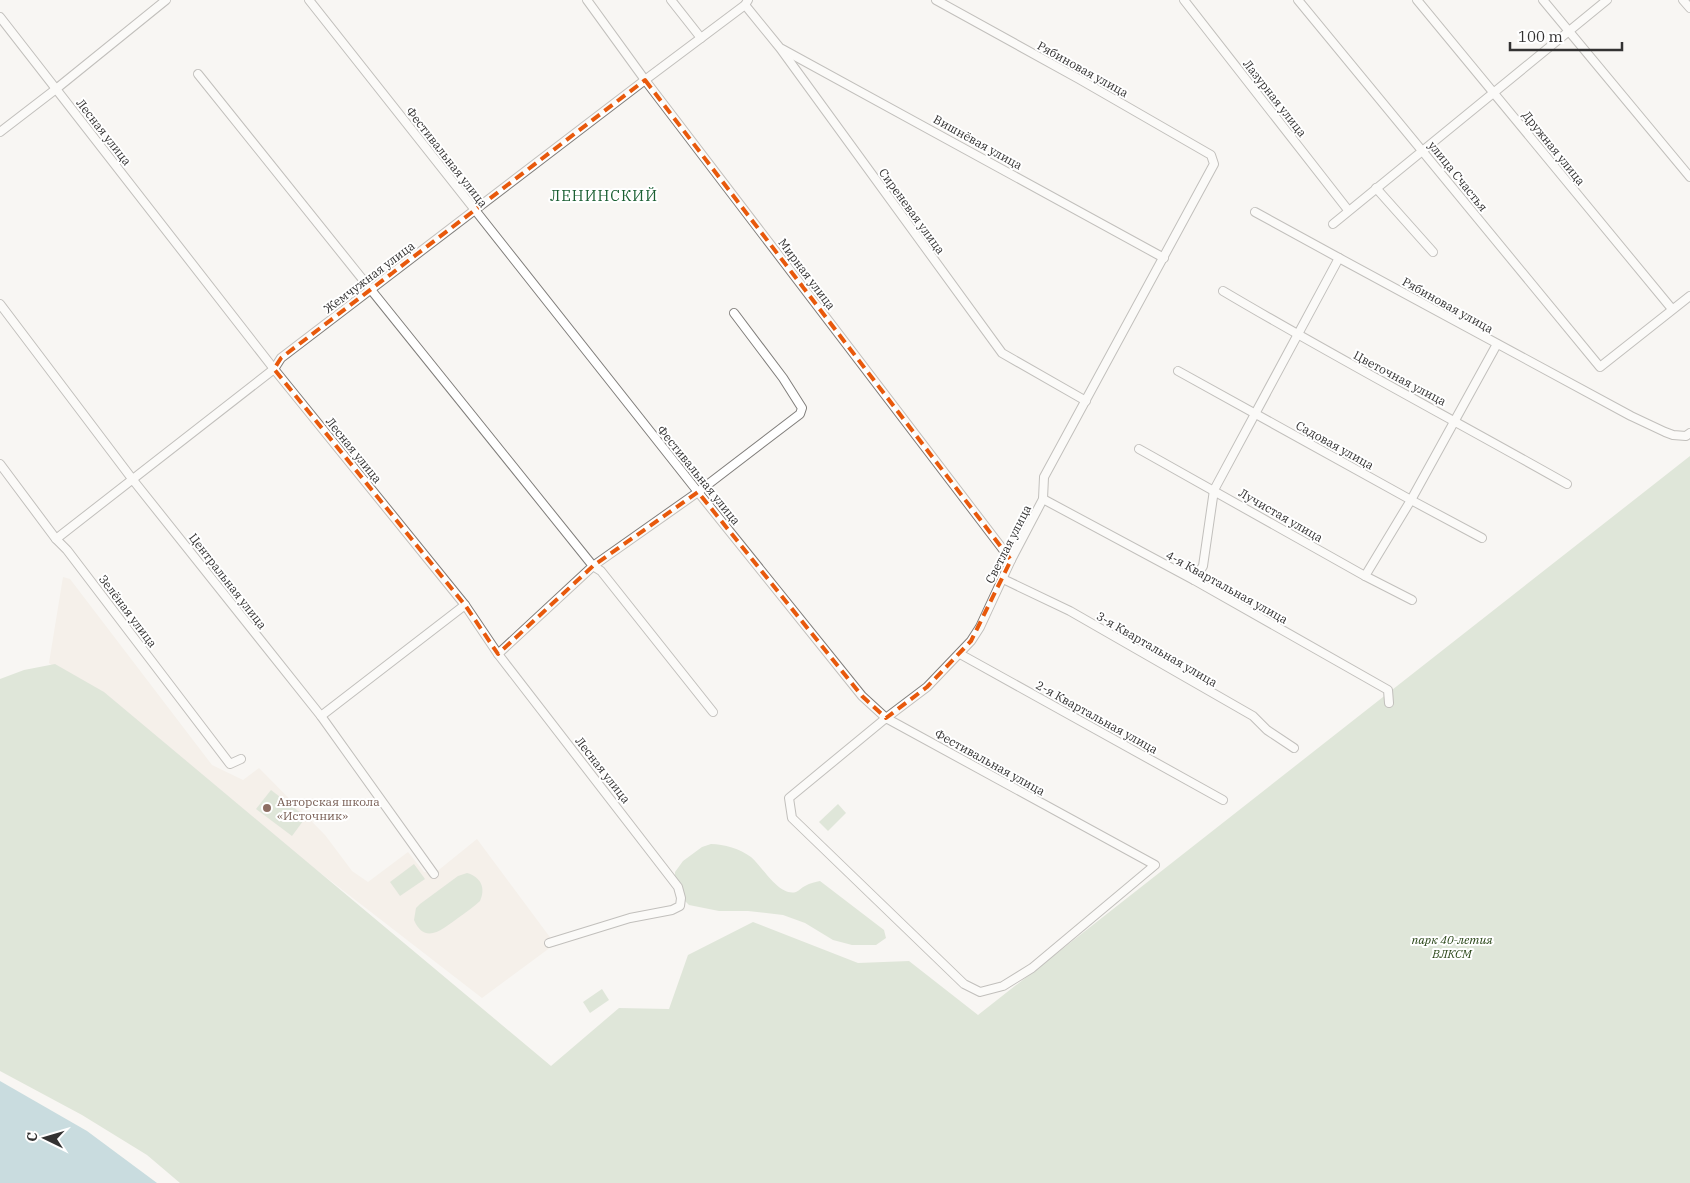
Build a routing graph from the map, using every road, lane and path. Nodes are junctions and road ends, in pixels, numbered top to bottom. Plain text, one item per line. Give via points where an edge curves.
1 (166, 0) edge
2 (309, 0) edge
3 (587, 0) edge
4 (671, 0) edge
5 (936, 0) edge
6 (1184, 0) edge
7 (1298, 0) edge
8 (1418, 0) edge
9 (1543, 0) edge
10 (1607, 0) edge
11 (1683, 0) edge
12 (746, 3) edge
13 (1690, 8) edge
14 (0, 17) edge
15 (1569, 31) junction
16 (701, 38) junction
17 (780, 48) junction
18 (198, 74) dead end
19 (645, 80) junction
20 (56, 89) junction
21 (1494, 92) junction
22 (0, 132) edge
23 (1422, 151) junction
24 (1214, 164) joint
25 (1690, 177) edge
26 (1376, 188) junction
27 (474, 210) junction
28 (1348, 210) junction
29 (1255, 212) dead end
30 (1333, 224) dead end
31 (1433, 252) dead end
32 (1164, 258) junction
33 (1338, 258) junction
34 (371, 289) junction
35 (1223, 291) dead end
36 (1690, 296) edge
37 (0, 304) edge
38 (1672, 309) junction
39 (734, 313) dead end
40 (1297, 336) junction
41 (1497, 344) junction
42 (274, 369) junction
43 (1178, 371) dead end
44 (1086, 400) junction
45 (1254, 414) junction
46 (1455, 420) junction
47 (1690, 433) edge
48 (1139, 449) dead end
49 (0, 464) edge
50 (133, 480) junction
51 (1566, 484) dead end
52 (1214, 490) junction
53 (698, 492) junction
54 (1043, 499) junction
55 (1410, 500) junction
56 (1482, 538) dead end
57 (56, 539) junction
58 (1011, 560) junction
59 (593, 566) junction
60 (1366, 576) junction
61 (1003, 579) junction
62 (1194, 580) junction
63 (1412, 600) dead end
64 (465, 605) junction
65 (498, 654) junction
66 (960, 654) junction
67 (1388, 702) dead end
68 (713, 712) dead end
69 (321, 716) junction
70 (886, 718) junction
71 (1294, 748) dead end
72 (241, 759) dead end
73 (1223, 800) dead end
74 (434, 874) dead end
75 (549, 943) dead end
76 (980, 992) joint

1 - 20 street
2 - 27 street, Фестивальная улица
3 - 19 street, Мирная улица
4 - 16 street
5 - 24 street, Рябиновая улица via 1211,155
6 - 28 street, Лазурная улица
7 - 23 street, улица Счастья
8 - 21 street, Дружная улица
9 - 15 street
10 - 15 street
11 - 13 street
12 - 16 street, Жемчужная улица
12 - 17 street, Сиреневая улица
14 - 20 street, Лесная улица
15 - 21 street
15 - 25 street
16 - 19 street, Жемчужная улица
17 - 32 street, Вишнёвая улица
17 - 44 street, Сиреневая улица via 1002,353
18 - 34 street
19 - 27 street, Жемчужная улица
19 - 58 street, Мирная улица
20 - 22 street
20 - 42 street, Лесная улица
21 - 23 street
21 - 38 street, Дружная улица
23 - 26 street
23 - 38 street, улица Счастья via 1600,367
24 - 32 street, Светлая улица
26 - 28 street
26 - 31 street
27 - 34 street, Жемчужная улица
27 - 53 street, Фестивальная улица
28 - 30 street
29 - 33 street, Рябиновая улица
32 - 44 street, Светлая улица
33 - 40 street
33 - 41 street, Рябиновая улица
34 - 42 street, Жемчужная улица via 281,358
34 - 59 street
35 - 40 street, Цветочная улица
36 - 38 street
37 - 50 street, Центральная улица
39 - 53 street via 802,408 800,414
40 - 45 street
40 - 46 street, Цветочная улица
41 - 46 street
41 - 47 street, Рябиновая улица via 1631,416 1673,435 1686,436
42 - 50 street, Жемчужная улица
42 - 64 street, Лесная улица
43 - 45 street, Садовая улица
44 - 54 street, Светлая улица via 1044,477
45 - 52 street
45 - 55 street, Садовая улица
46 - 51 street, Цветочная улица
46 - 55 street
48 - 52 street, Лучистая улица
49 - 57 street, Зелёная улица
50 - 57 street, Жемчужная улица
50 - 69 street, Центральная улица
52 - 60 street, Лучистая улица
52 - 62 street via 1203,566
53 - 59 street
53 - 70 street, Фестивальная улица via 862,696
54 - 58 street, Светлая улица
54 - 62 street, 4-я Квартальная улица
55 - 56 street, Садовая улица
55 - 60 street
57 - 72 street, Зелёная улица via 230,764
58 - 61 street, Светлая улица
59 - 65 street
59 - 68 street via 601,571
60 - 63 street, Лучистая улица
61 - 66 street, Светлая улица via 980,627
61 - 71 street, 3-я Квартальная улица via 1070,611 1253,716 1266,730
62 - 67 street, 4-я Квартальная улица via 1388,690
64 - 65 street, Лесная улица
64 - 69 street
65 - 75 street, Лесная улица via 671,877 681,898 677,908 672,910 630,918
66 - 70 street, Светлая улица via 927,687
66 - 73 street, 2-я Квартальная улица
69 - 74 street, Центральная улица
70 - 76 street, Светлая улица via 789,798 792,818 964,984
70 - 76 street, Фестивальная улица via 1155,865 1032,968 1004,986

